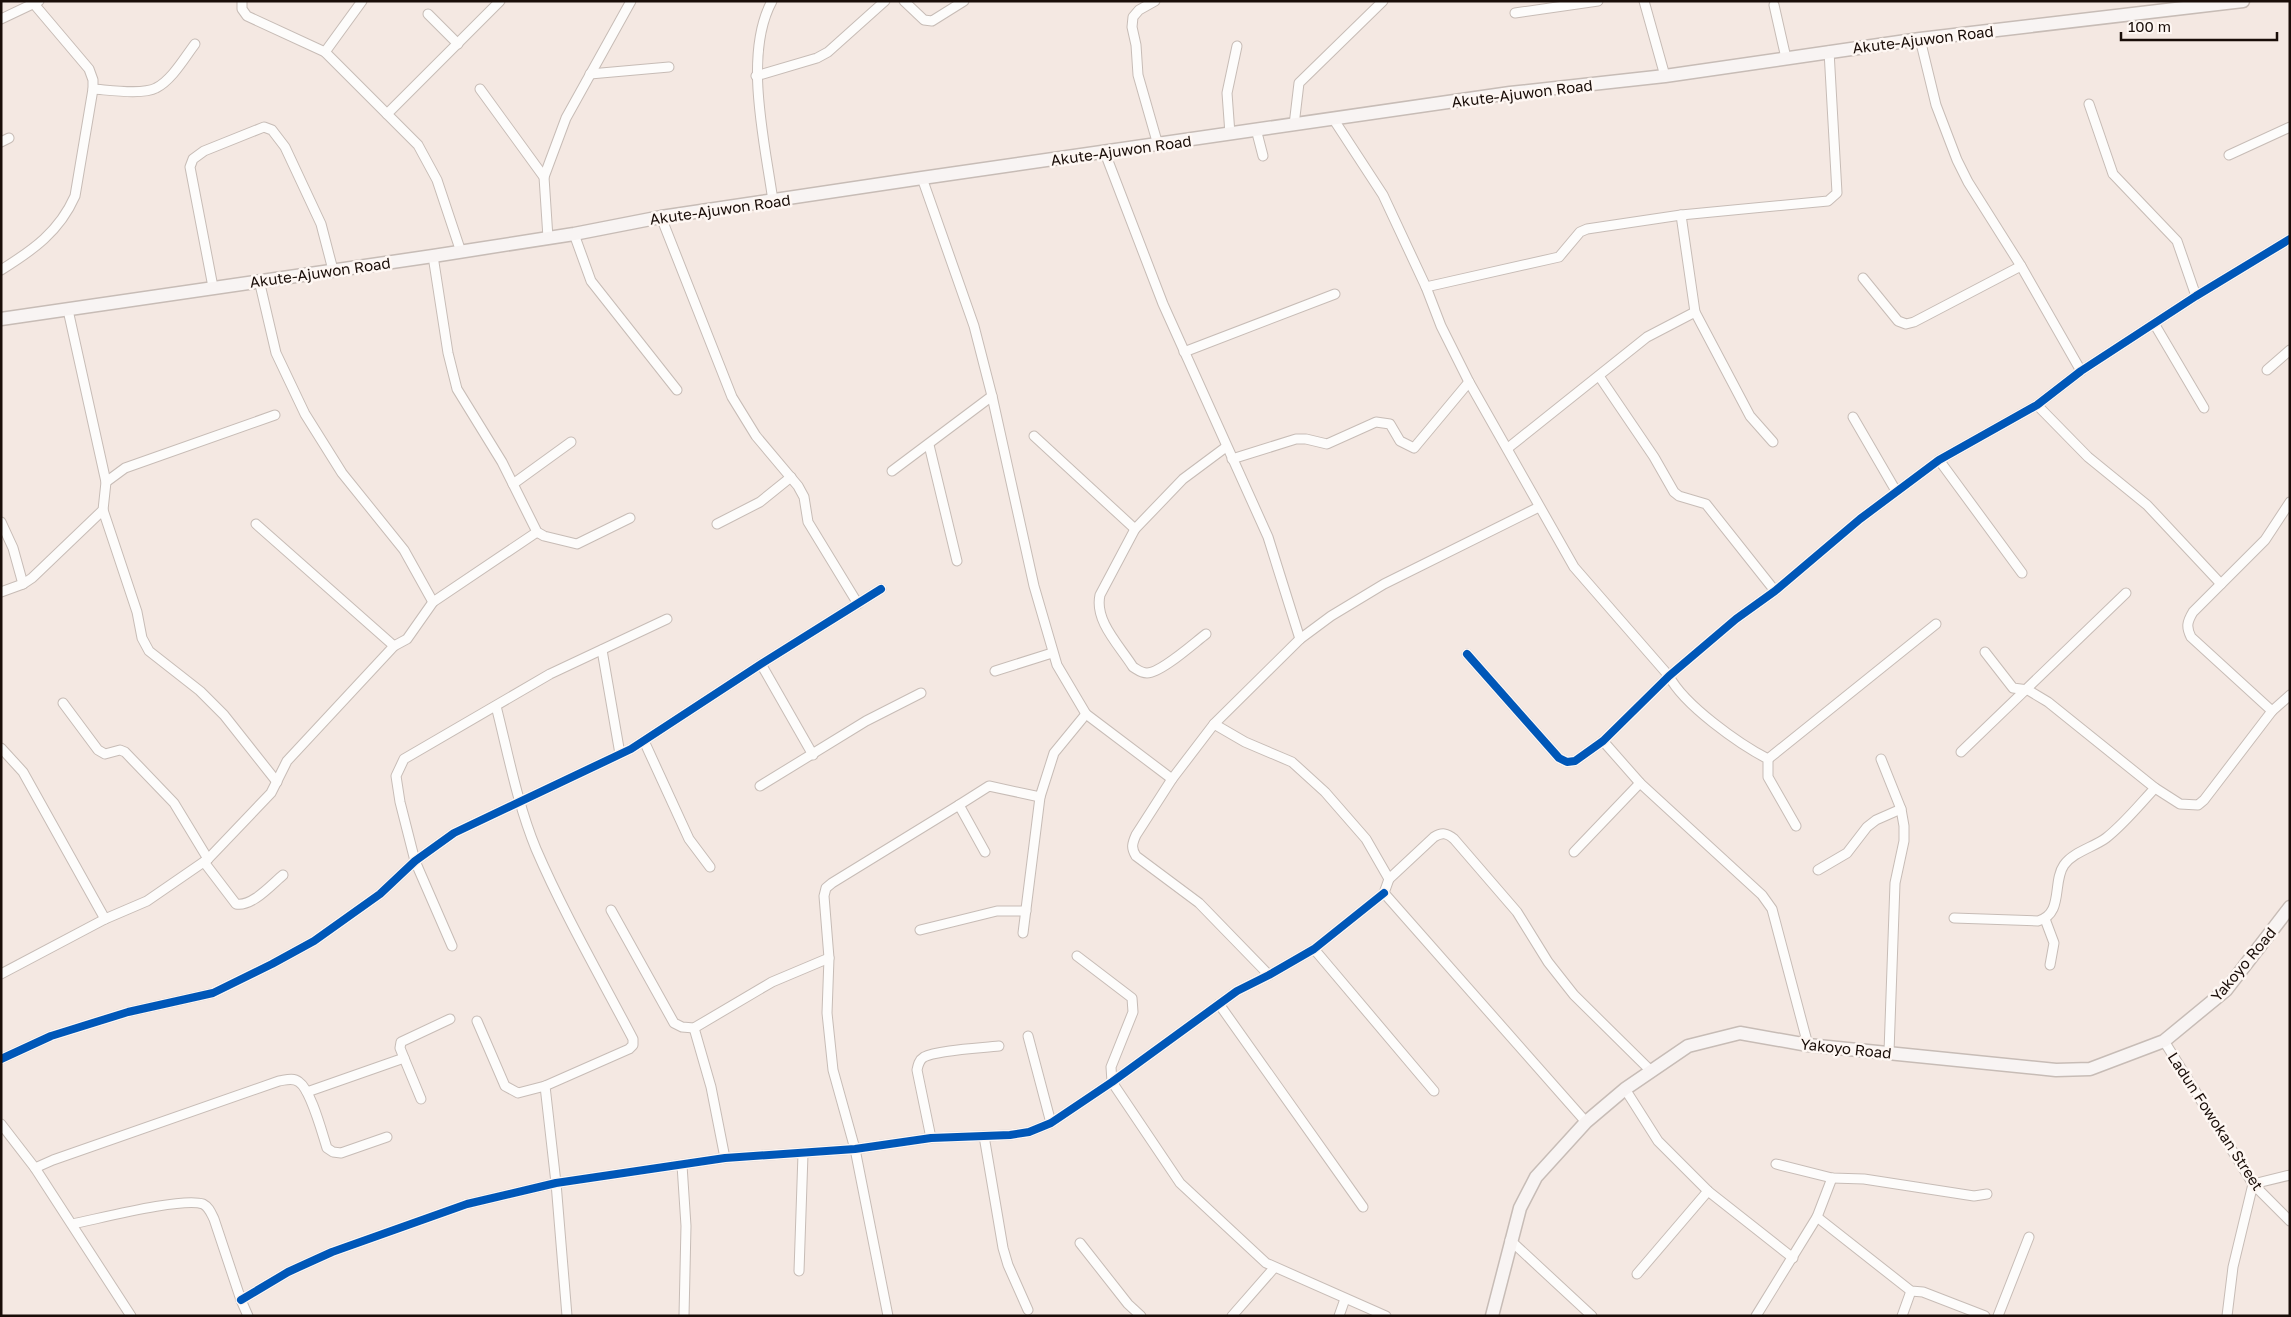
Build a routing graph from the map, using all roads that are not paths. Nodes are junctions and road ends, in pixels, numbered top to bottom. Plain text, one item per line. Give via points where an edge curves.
1 (242, 1) edge
2 (362, 1) edge
3 (500, 1) edge
4 (631, 1) edge
5 (772, 1) edge
6 (885, 1) edge
7 (904, 1) edge
8 (964, 1) edge
9 (1154, 1) edge
10 (1384, 1) edge
11 (1598, 1) edge
12 (1644, 1) edge
13 (2243, 1) edge
14 (36, 3) edge
15 (2204, 4) edge
16 (1774, 5) dead end
17 (1515, 12) dead end
18 (428, 14) dead end
19 (1, 19) edge
20 (1920, 39) junction
21 (195, 44) dead end
22 (458, 44) junction
23 (1237, 46) dead end
24 (1829, 51) junction
25 (325, 52) junction
26 (1786, 58) junction
27 (669, 67) dead end
28 (590, 74) junction
29 (756, 76) junction
30 (1665, 76) junction
31 (93, 89) junction
32 (480, 89) dead end
33 (2089, 104) dead end
34 (387, 114) junction
35 (1334, 120) junction
36 (1294, 125) junction
37 (2290, 127) edge
38 (1256, 129) junction
39 (1230, 134) junction
40 (1158, 145) junction
41 (1105, 153) junction
42 (2229, 155) dead end
43 (1264, 156) dead end
44 (544, 177) junction
45 (922, 178) junction
46 (773, 201) junction
47 (1681, 215) junction
48 (661, 217) junction
49 (574, 234) junction
50 (548, 238) junction
51 (2290, 239) edge
52 (461, 252) junction
53 (433, 256) junction
54 (2021, 266) junction
55 (1, 270) edge
56 (333, 270) junction
57 (1863, 278) dead end
58 (259, 280) junction
59 (213, 287) junction
60 (1426, 287) junction
61 (1336, 294) dead end
62 (2196, 296) junction
63 (68, 310) junction
64 (1695, 312) junction
65 (1, 319) edge
66 (2155, 325) junction
67 (2290, 350) edge
68 (1184, 352) junction
69 (2267, 370) dead end
70 (2081, 372) junction
71 (1599, 376) junction
72 (1469, 382) junction
73 (677, 390) dead end
74 (992, 396) junction
75 (2037, 405) junction
76 (2204, 408) dead end
77 (274, 416) dead end
78 (1853, 417) dead end
79 (1034, 436) dead end
80 (571, 442) dead end
81 (1773, 442) dead end
82 (929, 445) junction
83 (1226, 448) junction
84 (1508, 448) junction
85 (1232, 459) junction
86 (1939, 460) junction
87 (892, 471) dead end
88 (791, 477) junction
89 (106, 482) junction
90 (513, 484) junction
91 (1896, 491) junction
92 (2290, 502) edge
93 (1539, 507) junction
94 (103, 510) junction
95 (630, 518) dead end
96 (1, 522) edge
97 (256, 524) dead end
98 (717, 524) dead end
99 (1136, 529) junction
100 (537, 532) junction
101 (957, 561) dead end
102 (2022, 573) dead end
103 (23, 584) junction
104 (2221, 584) junction
105 (881, 589) dead end
106 (1775, 590) junction
107 (1, 592) edge
108 (2126, 594) dead end
109 (433, 602) junction
110 (858, 604) junction
111 (667, 619) dead end
112 (1936, 624) dead end
113 (1206, 634) dead end
114 (1300, 639) junction
115 (394, 646) junction
116 (602, 650) junction
117 (1985, 652) dead end
118 (1052, 653) junction
119 (1468, 654) dead end
120 (761, 664) junction
121 (995, 671) dead end
122 (1669, 676) junction
123 (2028, 690) junction
124 (921, 693) dead end
125 (2290, 695) edge
126 (63, 703) dead end
127 (496, 706) junction
128 (2272, 711) junction
129 (1086, 714) junction
130 (1214, 724) junction
131 (644, 741) junction
132 (1603, 741) junction
133 (1, 748) edge
134 (1962, 752) dead end
135 (620, 754) junction
136 (813, 755) junction
137 (1768, 759) junction
138 (1881, 759) dead end
139 (1172, 779) junction
140 (276, 782) junction
141 (1640, 783) junction
142 (760, 786) dead end
143 (2155, 788) junction
144 (1040, 798) junction
145 (521, 800) junction
146 (959, 805) junction
147 (1901, 810) junction
148 (1796, 826) dead end
149 (985, 852) dead end
150 (1574, 852) dead end
151 (206, 861) junction
152 (415, 861) junction
153 (710, 867) dead end
154 (1818, 870) dead end
155 (282, 875) dead end
156 (1389, 879) junction
157 (1384, 893) junction
158 (2290, 907) edge
159 (611, 910) dead end
160 (1026, 911) junction
161 (1954, 918) dead end
162 (105, 919) junction
163 (2045, 919) junction
164 (920, 930) dead end
165 (1023, 933) dead end
166 (452, 946) dead end
167 (1314, 949) junction
168 (1076, 956) dead end
169 (829, 958) junction
170 (2050, 965) dead end
171 (1, 974) edge
172 (1270, 976) junction
173 (1220, 1004) junction
174 (450, 1019) dead end
175 (477, 1021) dead end
176 (694, 1028) junction
177 (1028, 1036) dead end
178 (2164, 1041) junction
179 (999, 1046) dead end
180 (1808, 1046) junction
181 (1889, 1052) junction
182 (404, 1058) junction
183 (1, 1059) edge
184 (1651, 1071) junction
185 (1112, 1082) junction
186 (545, 1086) junction
187 (1625, 1089) junction
188 (1434, 1091) dead end
189 (307, 1092) junction
190 (421, 1099) dead end
191 (1586, 1122) junction
192 (1051, 1123) junction
193 (1, 1124) edge
194 (984, 1136) junction
195 (387, 1137) dead end
196 (931, 1138) junction
197 (855, 1149) junction
198 (803, 1154) junction
199 (725, 1158) junction
200 (1776, 1164) dead end
201 (682, 1165) junction
202 (35, 1168) junction
203 (2290, 1175) edge
204 (1832, 1178) junction
205 (556, 1183) junction
206 (2253, 1184) junction
207 (1708, 1190) junction
208 (1987, 1194) dead end
209 (1363, 1207) dead end
210 (1817, 1217) junction
211 (2290, 1221) edge
212 (72, 1224) junction
213 (2029, 1237) dead end
214 (1510, 1240) junction
215 (1080, 1243) dead end
216 (1793, 1258) junction
217 (1274, 1268) junction
218 (799, 1271) dead end
219 (1637, 1274) dead end
220 (1911, 1291) junction
221 (1345, 1299) junction
222 (241, 1300) junction
223 (1028, 1310) dead end
224 (131, 1316) edge
225 (248, 1316) edge
226 (567, 1316) edge
227 (684, 1316) edge
228 (888, 1316) edge
229 (1141, 1316) edge
230 (1232, 1316) edge
231 (1339, 1316) edge
232 (1386, 1316) edge
233 (1492, 1316) edge
234 (1592, 1316) edge
235 (1756, 1316) edge
236 (1902, 1316) edge
237 (1985, 1316) edge
238 (1998, 1316) edge
239 (2227, 1316) edge

1 - 25 street via 242,9 247,16
2 - 25 street
3 - 22 street
4 - 28 street
5 - 29 street via 764,15
6 - 29 street via 828,52
7 - 8 street via 924,20 932,22
9 - 40 street via 1133,17 1132,27 1138,75
10 - 36 street via 1299,83
11 - 17 street
12 - 30 street
13 - 15 main road, Akute-Ajuwon Road
14 - 19 street
14 - 31 street via 89,69
15 - 20 main road, Akute-Ajuwon Road
16 - 26 street
18 - 22 street
20 - 24 main road, Akute-Ajuwon Road
20 - 54 street via 1936,104 1957,160
21 - 31 street via 165,82 156,88
22 - 34 street
23 - 39 street via 1227,93
24 - 26 main road, Akute-Ajuwon Road
24 - 47 street via 1837,193 1828,201
25 - 34 street
26 - 30 main road, Akute-Ajuwon Road
27 - 28 street
28 - 44 street via 566,118
29 - 46 street
30 - 35 main road, Akute-Ajuwon Road via 1510,93
31 - 55 street via 71,204 44,241
32 - 44 street
33 - 62 street via 2113,174 2177,241
34 - 52 street via 418,145 437,180
35 - 36 main road, Akute-Ajuwon Road
35 - 60 street via 1383,195
36 - 38 main road, Akute-Ajuwon Road
37 - 42 street
38 - 39 main road, Akute-Ajuwon Road
38 - 43 street
39 - 40 main road, Akute-Ajuwon Road
40 - 41 main road, Akute-Ajuwon Road
41 - 45 main road, Akute-Ajuwon Road
41 - 68 street
44 - 50 street
45 - 46 main road, Akute-Ajuwon Road
45 - 74 street via 974,326
46 - 48 main road, Akute-Ajuwon Road
47 - 60 street via 1587,229 1580,232 1559,257
47 - 64 street
48 - 49 main road, Akute-Ajuwon Road
48 - 88 street via 732,397 756,436
49 - 50 main road, Akute-Ajuwon Road
49 - 73 street via 591,281
50 - 52 main road, Akute-Ajuwon Road
51 - 62 street
52 - 53 main road, Akute-Ajuwon Road
53 - 56 main road, Akute-Ajuwon Road
53 - 90 street via 456,389
54 - 57 street via 1906,324 1898,321
54 - 70 street
56 - 58 main road, Akute-Ajuwon Road
56 - 59 street via 322,224 285,147 272,130 264,128 204,150 193,159 190,167
58 - 59 main road, Akute-Ajuwon Road
58 - 109 street via 276,353 305,414 342,473 404,550
59 - 63 main road, Akute-Ajuwon Road
60 - 72 street
61 - 68 street
62 - 66 street
63 - 65 main road, Akute-Ajuwon Road
63 - 89 street
64 - 71 street via 1647,338
64 - 81 street via 1750,416
66 - 70 street
66 - 76 street
67 - 69 street
68 - 83 street
70 - 75 street
71 - 84 street
71 - 106 street via 1674,492 1706,504
72 - 84 street
72 - 85 street via 1414,448 1400,441 1390,424 1376,422 1327,444 1296,439
74 - 82 street
74 - 118 street
75 - 86 street
75 - 104 street via 2088,457 2148,505
77 - 89 street via 125,468
78 - 91 street
79 - 99 street
80 - 90 street
82 - 87 street
82 - 101 street
83 - 85 street
83 - 99 street via 1183,479
84 - 93 street
85 - 114 street via 1268,537
86 - 91 street
86 - 102 street
88 - 98 street via 760,502
88 - 110 street via 804,497 808,522
89 - 94 street
90 - 100 street
91 - 106 street
92 - 104 street via 2265,540
93 - 114 street via 1384,584
93 - 122 street via 1574,567
94 - 103 street
94 - 140 street via 137,612 142,638 149,651 200,691 224,715
95 - 100 street via 577,544
96 - 103 street via 13,548
97 - 115 street
99 - 113 street via 1100,595 1099,613 1109,631 1133,667 1149,673
100 - 109 street
103 - 107 street
104 - 128 street via 2193,612 2187,630
105 - 110 street
106 - 122 street
108 - 123 street
109 - 115 street via 407,639
110 - 120 street
111 - 116 street
112 - 137 street
114 - 130 street
115 - 140 street via 287,761
116 - 127 street via 550,674
116 - 135 street
117 - 123 street via 2013,688
118 - 121 street
118 - 129 street
119 - 132 street via 1559,758 1574,761
120 - 131 street
120 - 136 street
122 - 132 street
122 - 137 street via 1675,688 1693,704 1751,750
123 - 134 street
123 - 143 street via 2048,702
124 - 136 street via 866,721
125 - 128 street
126 - 151 street via 98,750 105,754 125,752 174,803
127 - 145 street
127 - 152 street via 404,758 396,776
128 - 143 street via 2198,805 2180,804
129 - 139 street
129 - 144 street via 1054,753
130 - 139 street
130 - 156 street via 1245,742 1292,762 1325,792 1366,839
131 - 135 street
131 - 153 street via 689,839
132 - 141 street
133 - 162 street via 23,772
135 - 145 street
136 - 142 street
137 - 148 street via 1768,778
138 - 147 street
139 - 172 street via 1132,843 1132,850 1199,904
140 - 151 street via 271,793
141 - 150 street
141 - 180 street via 1762,895 1772,909
143 - 163 street via 2112,833 2068,860 2060,873 2054,906
144 - 146 street via 989,786
144 - 160 street
145 - 152 street via 454,833
145 - 186 street via 536,849 634,1039 629,1049
146 - 149 street
146 - 169 street via 826,888
147 - 154 street via 1867,826 1847,853
147 - 181 street via 1904,842 1895,883
151 - 155 street via 236,904 252,900
151 - 162 street via 147,901
152 - 166 street
152 - 183 street via 380,894 314,942 230,986 51,1036
156 - 157 street
156 - 184 street via 1434,837 1440,833 1448,834 1517,912 1548,962 1574,994
157 - 167 street
157 - 191 street
158 - 178 main road, Yakoyo Road via 2226,990
159 - 176 street via 674,1022
160 - 164 street via 997,911
160 - 165 street
161 - 163 street
162 - 171 street
163 - 170 street via 2054,943
167 - 172 street
167 - 188 street
168 - 185 street via 1132,998 1134,1004 1111,1067
169 - 176 street via 772,982
169 - 197 street via 827,1013 832,1070
172 - 173 street via 1237,991
173 - 185 street
173 - 209 street
174 - 182 street via 401,1042
175 - 186 street via 505,1086 518,1093
176 - 199 street via 711,1087
177 - 192 street
178 - 181 main road, Yakoyo Road via 2090,1069 2056,1070
178 - 206 street, Ladun Fowokan Street
179 - 196 street via 940,1053 925,1057 918,1063
180 - 181 main road, Yakoyo Road
180 - 184 main road, Yakoyo Road via 1740,1034 1688,1046
182 - 189 street
182 - 190 street
184 - 187 main road, Yakoyo Road
185 - 192 street
185 - 217 street via 1180,1183
186 - 205 street
187 - 191 main road, Yakoyo Road
187 - 207 street via 1658,1141
189 - 195 street via 327,1148 333,1152 341,1153
189 - 202 street via 300,1082 292,1079 279,1081
191 - 214 main road, Yakoyo Road via 1536,1177
192 - 194 street via 1029,1132
193 - 202 street
194 - 196 street
194 - 223 street via 1008,1265
196 - 197 street
197 - 198 street
197 - 228 street
198 - 199 street
198 - 218 street
199 - 201 street
200 - 204 street
201 - 205 street
201 - 227 street via 686,1226
202 - 212 street
203 - 206 street
204 - 208 street via 1864,1179 1974,1196
204 - 210 street
205 - 222 street via 467,1204 332,1252 288,1272
205 - 226 street
206 - 211 street, Ladun Fowokan Street
206 - 239 street via 2233,1267
207 - 216 street
207 - 219 street
210 - 216 street
210 - 220 street
212 - 222 street via 192,1202 204,1205 210,1209 214,1219
212 - 224 street
213 - 238 street
214 - 233 main road, Yakoyo Road
214 - 234 street
215 - 229 street
216 - 235 street
217 - 221 street
217 - 230 street
220 - 236 street
220 - 237 street via 1924,1292
221 - 231 street
221 - 232 street
222 - 225 street

